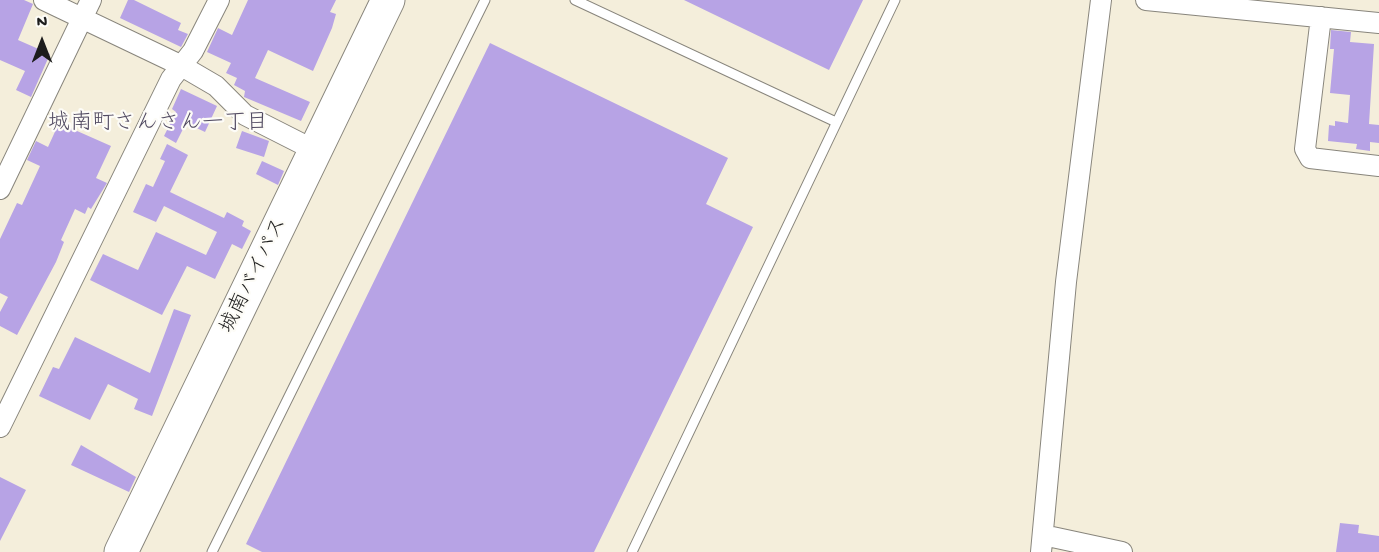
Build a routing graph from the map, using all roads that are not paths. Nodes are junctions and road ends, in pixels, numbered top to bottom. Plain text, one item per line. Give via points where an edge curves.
1 (44, 0) edge
2 (91, 0) edge
3 (219, 0) edge
4 (388, 0) edge
5 (485, 0) edge
6 (575, 0) edge
7 (895, 0) edge
8 (1101, 0) edge
9 (1146, 0) edge
10 (1212, 3) edge
11 (1300, 8) edge
12 (1321, 17) junction
13 (81, 18) junction
14 (1379, 23) edge
15 (180, 65) junction
16 (836, 122) junction
17 (316, 151) junction
18 (1379, 166) edge
19 (0, 189) edge
20 (0, 427) edge
21 (1042, 544) edge
22 (121, 552) edge
23 (212, 552) edge
24 (632, 552) edge
25 (1122, 552) edge

1 - 13 street
2 - 13 street
3 - 15 street via 193,51
4 - 17 highway, 城南バイパス
5 - 23 lane
6 - 16 lane
7 - 16 lane
8 - 21 street via 1066,282
9 - 10 street
10 - 11 street
11 - 12 street
12 - 14 street
12 - 18 street via 1305,149 1310,158
13 - 15 street
13 - 19 street
15 - 17 street via 216,86 245,115
15 - 20 street
16 - 24 lane
17 - 22 highway, 城南バイパス
21 - 25 street

